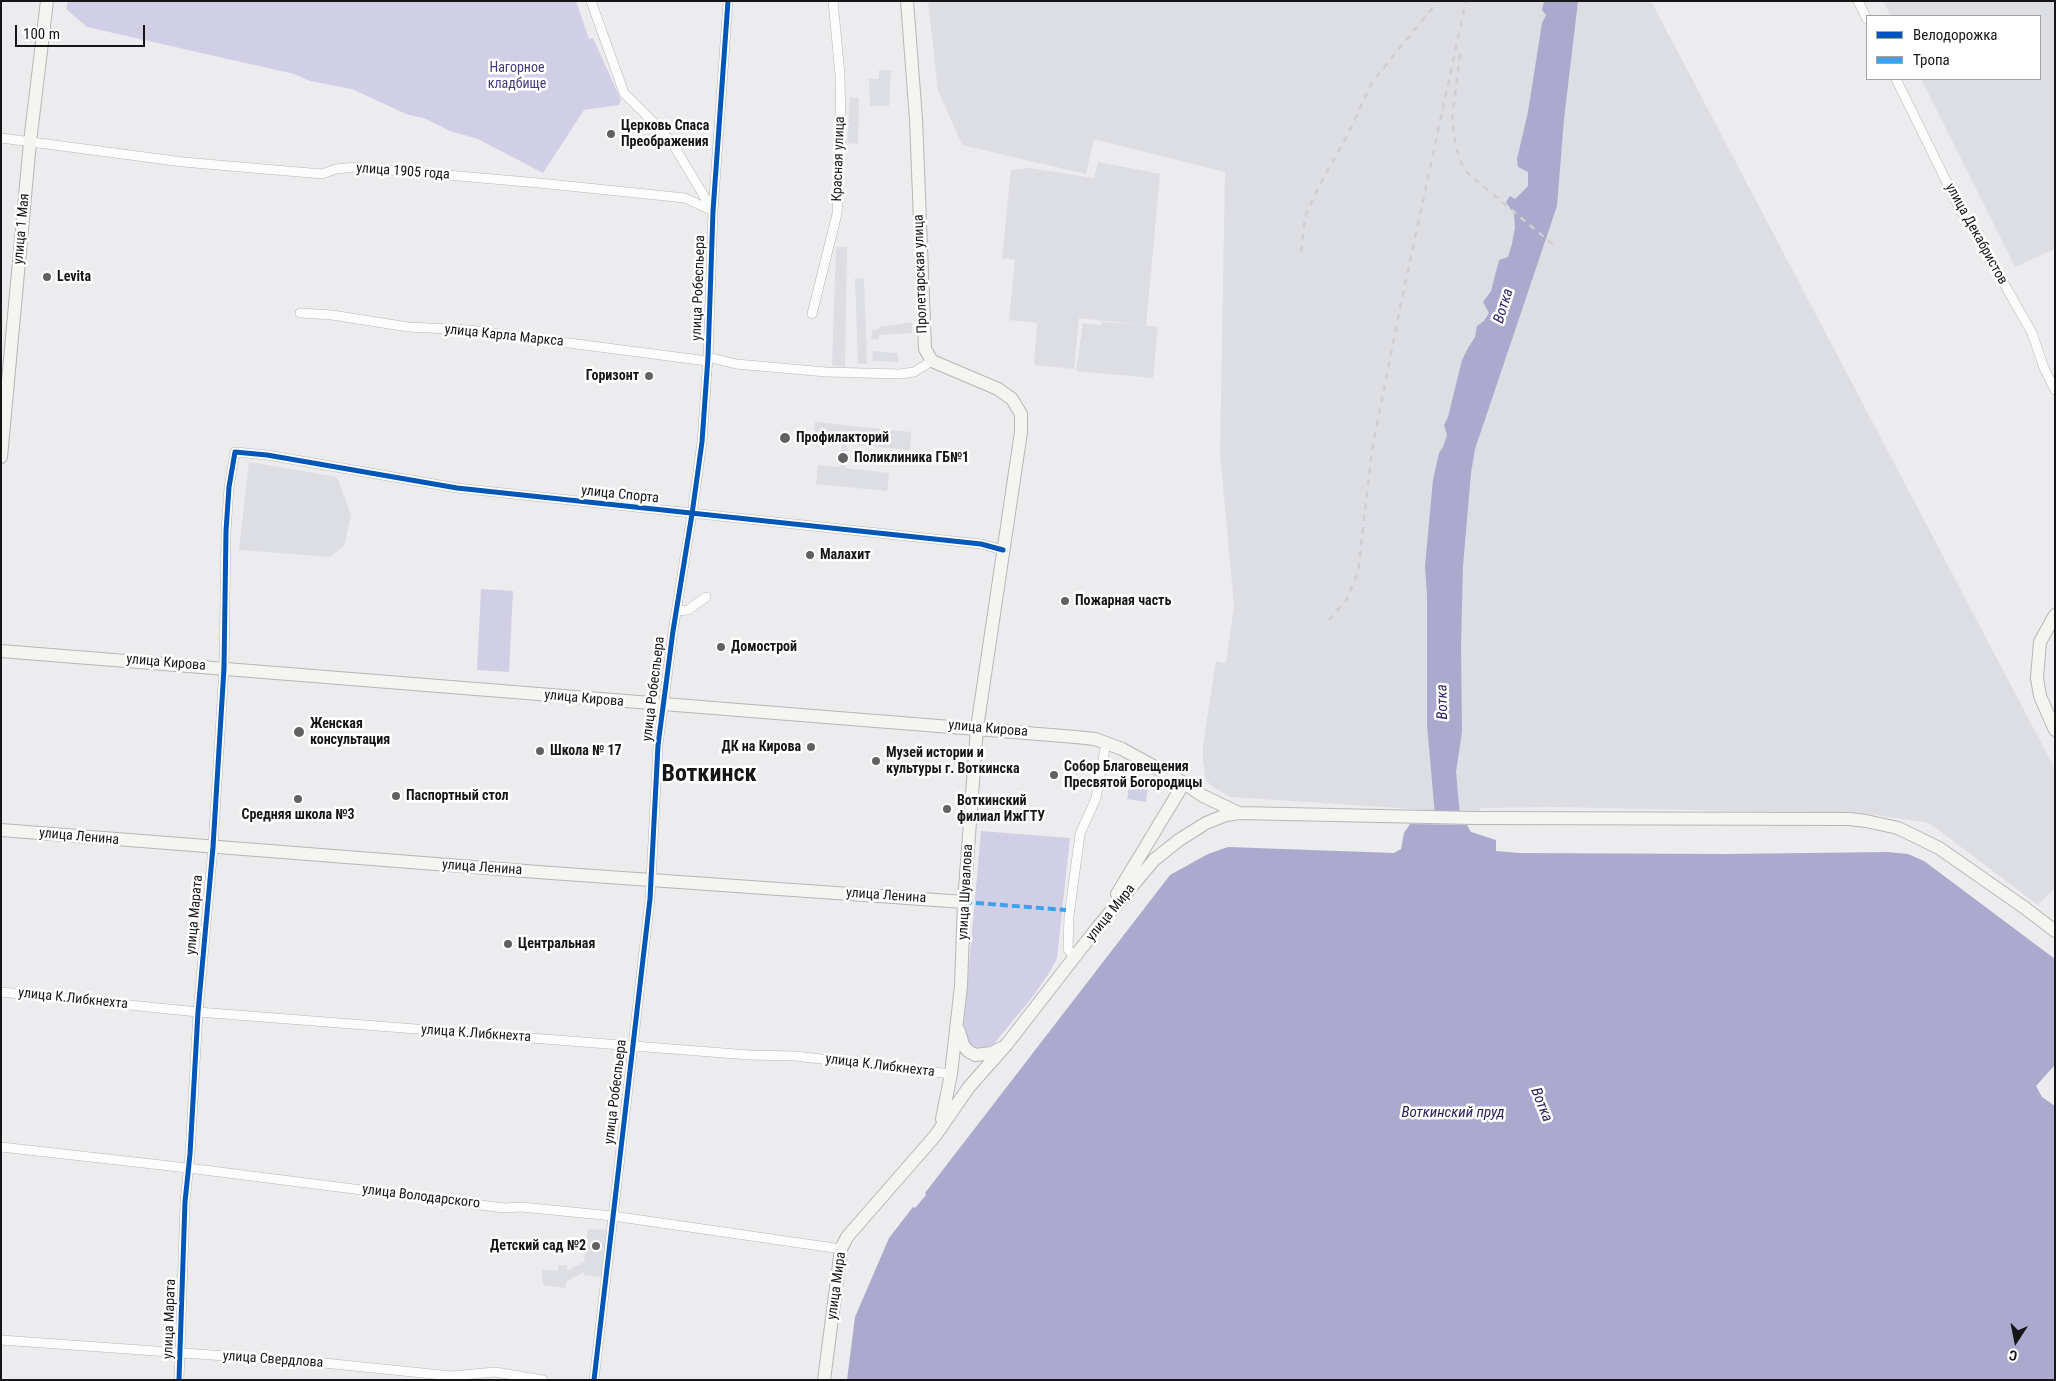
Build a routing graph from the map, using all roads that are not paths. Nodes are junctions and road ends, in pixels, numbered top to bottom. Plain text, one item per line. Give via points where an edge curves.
1 (47, 1) edge
2 (591, 1) edge
3 (728, 1) edge
4 (832, 1) edge
5 (907, 1) edge
6 (1858, 1) edge
7 (1866, 17) edge
8 (1896, 80) edge
9 (1, 138) edge
10 (30, 142) junction
11 (713, 211) junction
12 (300, 313) dead end
13 (812, 314) dead end
14 (707, 359) junction
15 (932, 362) junction
16 (2055, 390) edge
17 (3, 408) edge
18 (235, 452) joint
19 (1, 458) edge
20 (692, 514) junction
21 (1003, 550) junction
22 (706, 597) dead end
23 (676, 612) junction
24 (2055, 615) edge
25 (1, 652) edge
26 (224, 668) junction
27 (663, 705) junction
28 (977, 728) junction
29 (2055, 730) edge
30 (1106, 743) junction
31 (1184, 782) junction
32 (1239, 814) junction
33 (1, 830) edge
34 (212, 847) junction
35 (650, 880) junction
36 (964, 902) junction
37 (1097, 928) junction
38 (2055, 930) edge
39 (1075, 958) junction
40 (1, 992) edge
41 (198, 1012) junction
42 (958, 1026) junction
43 (1007, 1044) junction
44 (632, 1046) junction
45 (952, 1074) junction
46 (935, 1136) junction
47 (1, 1147) edge
48 (188, 1168) junction
49 (613, 1216) junction
50 (841, 1249) junction
51 (1, 1340) edge
52 (180, 1354) junction
53 (179, 1380) edge
54 (543, 1380) edge
55 (594, 1380) edge
56 (824, 1380) edge

1 - 10 main road, улица 1 Мая
2 - 11 street via 624,93 674,146
3 - 11 street, улица Робеспьера
4 - 13 street, Красная улица via 840,75 841,135 836,214
5 - 15 main road, Пролетарская улица via 916,119 924,346
6 - 7 street
8 - 16 street, улица Декабристов via 1960,209 2032,333
9 - 10 street, улица 1905 года
10 - 11 street, улица 1905 года via 183,162 322,174 355,167 539,182 685,198
10 - 17 main road, улица 1 Мая
11 - 14 street, улица Робеспьера
12 - 14 street, улица Карла Маркса
14 - 15 street, улица Карла Маркса via 826,372 900,374 914,372
14 - 20 street, улица Робеспьера via 702,442
15 - 21 main road via 998,389 1012,399 1021,414
17 - 19 main road, улица 1 Мая
18 - 20 street, улица Спорта via 457,488
18 - 26 street, улица Марата via 226,531
20 - 21 street, улица Спорта via 981,544
20 - 23 street, улица Робеспьера
21 - 28 main road, улица Шувалова
22 - 23 street via 688,610
23 - 27 street, улица Робеспьера
24 - 29 main road via 2040,642 2037,678 2040,696
25 - 26 main road, улица Кирова
26 - 27 main road, улица Кирова
26 - 34 street, улица Марата
27 - 28 main road, улица Кирова
27 - 35 street, улица Робеспьера
28 - 30 main road, улица Кирова
28 - 36 main road, улица Шувалова
30 - 31 main road, улица Кирова via 1122,748
30 - 39 street via 1096,798 1080,834 1069,916 1068,949
31 - 32 main road, улица Кирова via 1203,796
31 - 37 main road
32 - 37 main road, улица Мира via 1206,823 1166,849
32 - 38 main road via 1849,819 1882,824 1939,848
33 - 34 main road, улица Ленина
34 - 35 main road, улица Ленина
34 - 41 street, улица Марата
35 - 36 main road, улица Ленина
35 - 44 street, улица Робеспьера
36 - 42 main road, улица Шувалова
37 - 39 main road, улица Мира
39 - 43 main road, улица Мира
40 - 41 street, улица К.Либкнехта
41 - 44 street, улица К.Либкнехта
41 - 48 street, улица Марата
42 - 43 main road, улица Мира via 963,1045 976,1055 992,1053
42 - 45 main road, улица Мира
43 - 46 main road, улица Мира via 969,1086
44 - 45 street, улица К.Либкнехта via 795,1056
44 - 49 street, улица Робеспьера
45 - 46 main road, улица Мира
46 - 50 main road, улица Мира via 858,1224
47 - 48 street, улица Володарского
48 - 49 street, улица Володарского via 504,1208
48 - 52 street, улица Марата via 184,1202
49 - 50 street, улица Володарского
49 - 55 street, улица Робеспьера
50 - 56 main road, улица Мира
51 - 52 street, улица Свердлова
52 - 53 street, улица Марата
52 - 54 street, улица Свердлова via 324,1363 452,1376 495,1372

